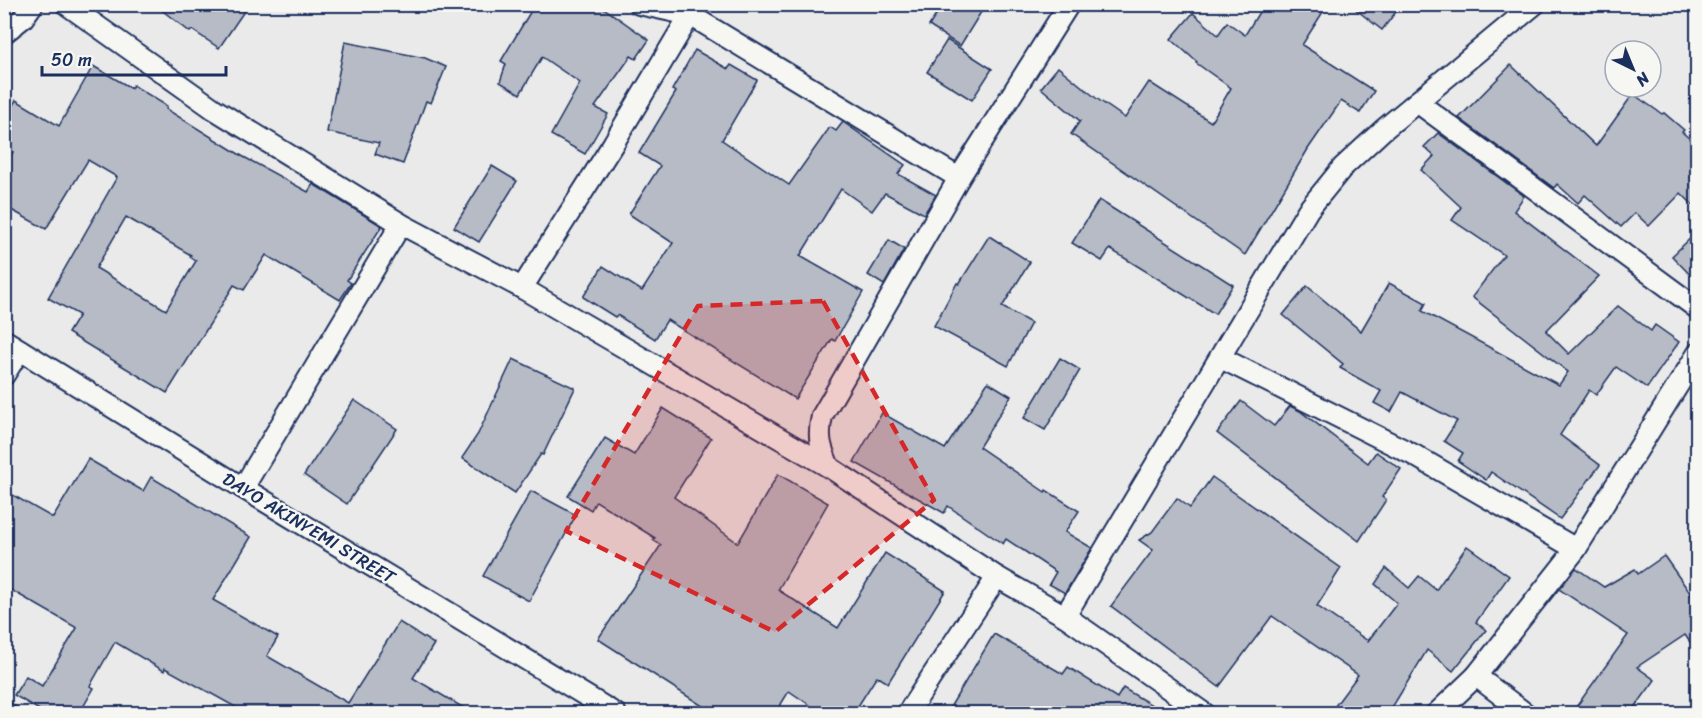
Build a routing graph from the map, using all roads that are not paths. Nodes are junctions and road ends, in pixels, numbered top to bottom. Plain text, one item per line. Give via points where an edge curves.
1 (33, 4) edge
2 (66, 4) edge
3 (639, 4) edge
4 (1069, 4) edge
5 (1535, 4) edge
6 (690, 15) junction
7 (4, 33) edge
8 (1417, 102) junction
9 (959, 178) junction
10 (401, 224) junction
11 (522, 288) junction
12 (1698, 309) edge
13 (12, 345) edge
14 (1698, 353) edge
15 (1221, 358) junction
16 (4, 375) edge
17 (828, 467) junction
18 (243, 488) junction
19 (1576, 549) junction
20 (997, 577) junction
21 (1065, 616) junction
22 (1476, 676) junction
23 (616, 714) edge
24 (907, 714) edge
25 (1205, 714) edge
26 (1436, 714) edge
27 (1526, 714) edge

1 - 7 street
2 - 10 street via 214,109
3 - 6 street
4 - 9 street
5 - 8 street
6 - 9 street
6 - 11 street
8 - 12 street
8 - 15 street via 1343,167 1308,210
9 - 17 street via 822,417 818,433
10 - 11 street
10 - 18 street
11 - 17 street
13 - 16 street
13 - 18 street, DAYO AKINYEMI STREET
14 - 19 street
15 - 19 street via 1414,455
15 - 21 street
17 - 20 street
18 - 23 street, DAYO AKINYEMI STREET
19 - 22 street
20 - 21 street
20 - 24 street
21 - 25 street
22 - 26 street
22 - 27 street

